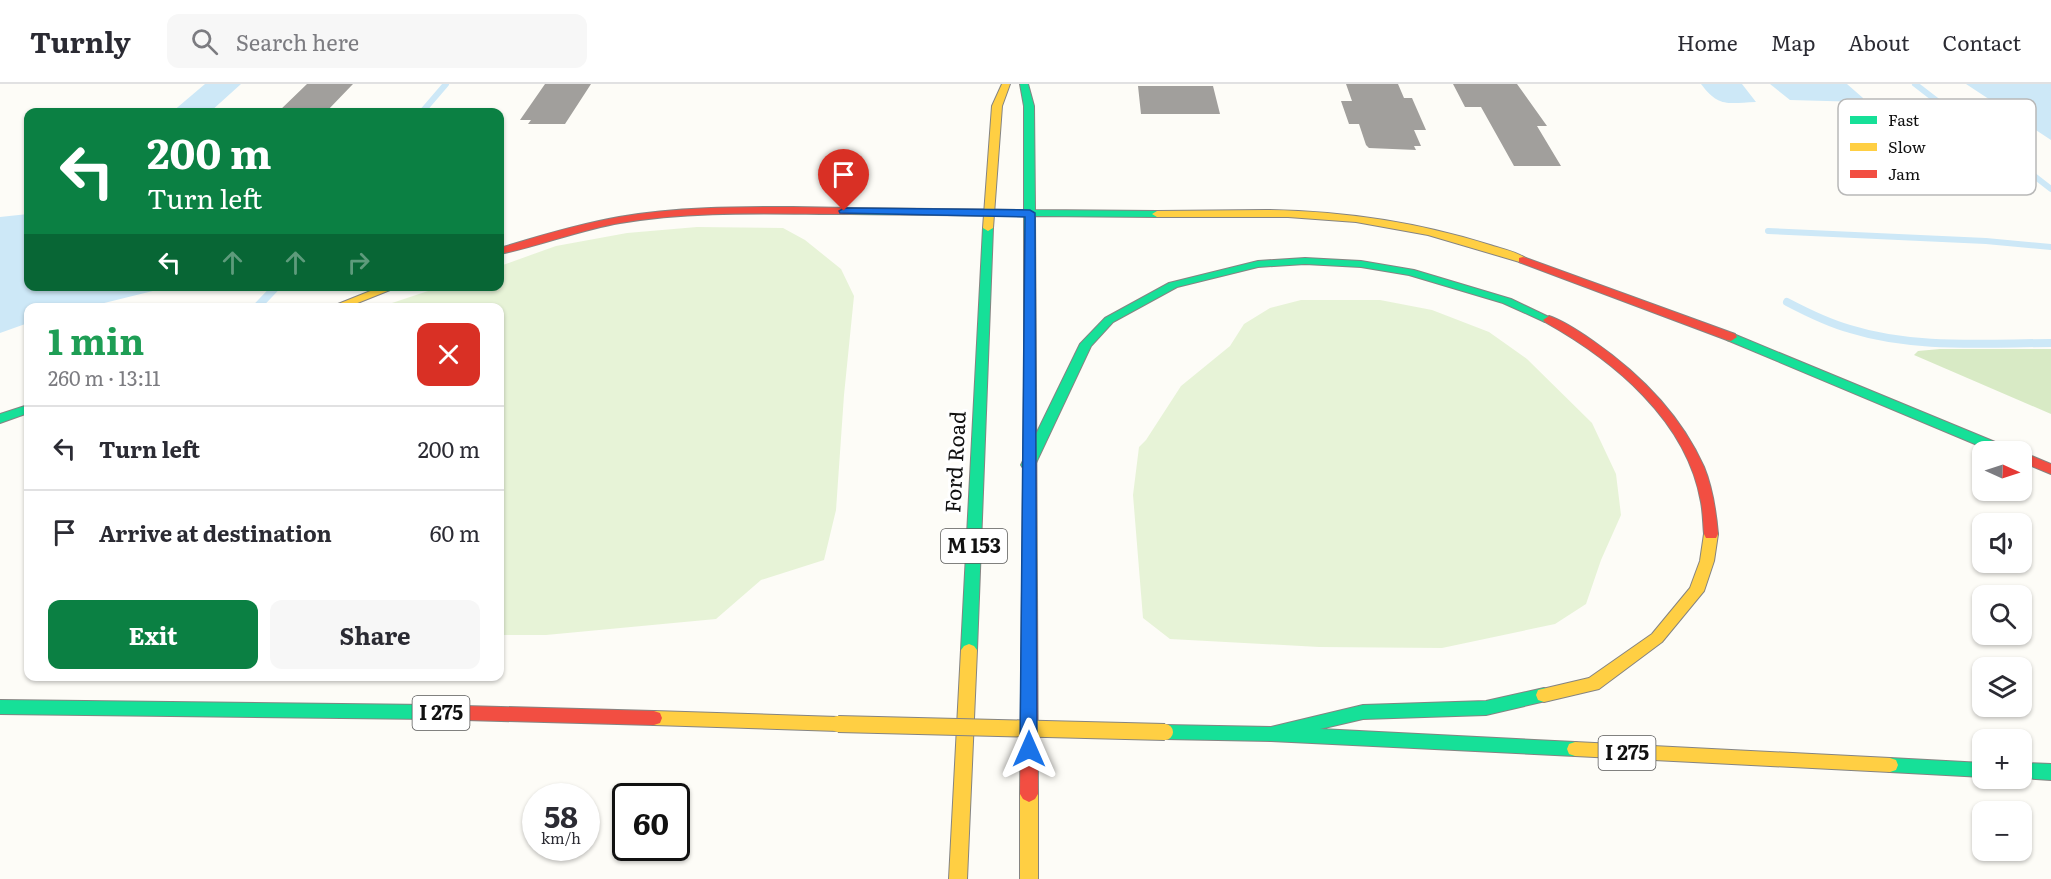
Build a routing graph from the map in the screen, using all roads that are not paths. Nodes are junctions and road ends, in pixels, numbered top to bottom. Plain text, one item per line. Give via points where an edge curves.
1 (1006, 84) edge
2 (1024, 84) edge
3 (989, 213) junction
4 (1030, 213) junction
5 (504, 250) edge
6 (381, 291) edge
7 (347, 303) edge
8 (24, 410) edge
9 (0, 418) edge
10 (1981, 441) edge
11 (2032, 461) edge
12 (1028, 465) junction
13 (2051, 469) edge
14 (0, 707) edge
15 (1271, 734) junction
16 (1972, 769) edge
17 (2032, 771) edge
18 (2051, 772) edge
19 (958, 879) edge
20 (1029, 879) edge

1 - 3 main road, Ford Road / M 153 via 997,106
2 - 4 main road, M 153 via 1029,106
3 - 4 main road
3 - 5 main road via 666,214 576,228
3 - 19 main road, Ford Road / M 153
4 - 10 main road via 1330,216 1433,231 1483,245 1727,335
4 - 12 main road, M 153
6 - 7 main road
8 - 9 main road
11 - 13 main road
12 - 15 main road via 1086,344 1109,320 1173,285 1258,264 1360,264 1410,272 1507,301 1572,331 1616,364 1654,401 1692,456 1708,500 1711,532 1697,591 1657,638 1593,684 1486,708 1363,712
12 - 20 main road, M 153
14 - 15 main road, I 275, bridge via 549,714
15 - 16 main road, I 275
17 - 18 main road

